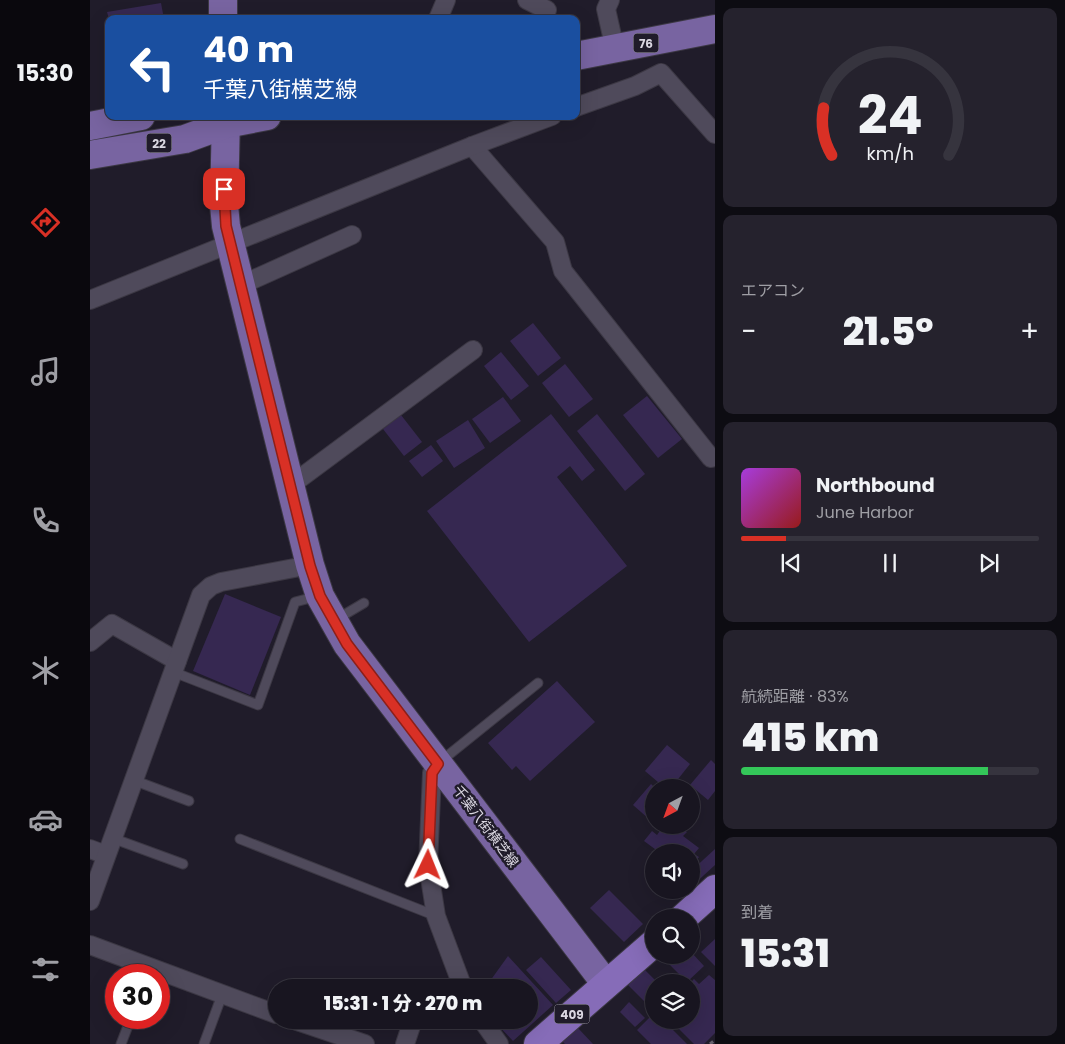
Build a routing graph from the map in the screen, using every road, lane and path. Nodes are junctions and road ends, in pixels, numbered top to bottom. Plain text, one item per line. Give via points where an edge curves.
1 (223, 0) edge
2 (446, 0) edge
3 (527, 0) edge
4 (610, 0) edge
5 (547, 10) dead end
6 (223, 15) edge
7 (440, 15) edge
8 (715, 29) edge
9 (615, 49) junction
10 (580, 55) edge
11 (580, 106) edge
12 (121, 120) edge
13 (226, 120) edge
14 (541, 120) edge
15 (90, 126) edge
16 (715, 134) edge
17 (472, 146) junction
18 (90, 155) edge
19 (352, 235) dead end
20 (230, 242) junction
21 (241, 285) junction
22 (90, 300) edge
23 (473, 350) dead end
24 (711, 458) dead end
25 (291, 485) junction
26 (310, 566) junction
27 (320, 596) junction
28 (364, 603) dead end
29 (333, 622) junction
30 (90, 642) edge
31 (179, 668) junction
32 (538, 683) dead end
33 (438, 764) junction
34 (133, 780) junction
35 (190, 801) dead end
36 (112, 838) junction
37 (240, 839) dead end
38 (98, 852) edge
39 (183, 864) dead end
40 (715, 889) edge
41 (90, 901) edge
42 (692, 909) edge
43 (436, 916) junction
44 (90, 945) edge
45 (645, 950) edge
46 (132, 964) edge
47 (170, 978) edge
48 (460, 979) edge
49 (606, 984) junction
50 (222, 995) junction
51 (268, 1011) edge
52 (127, 1029) edge
53 (319, 1029) edge
54 (410, 1029) edge
55 (488, 1029) edge
56 (715, 1040) edge
57 (357, 1043) edge
58 (121, 1044) edge
59 (204, 1044) edge
60 (404, 1044) edge
61 (499, 1044) edge
62 (538, 1044) edge
63 (710, 1044) edge

1 - 6 main road
2 - 7 street
3 - 5 street
4 - 9 street via 606,9
8 - 9 main road, 76
9 - 10 main road, 76
11 - 16 street via 661,73
12 - 15 main road, 22
13 - 18 main road, 22 via 185,139
13 - 20 main road, 千葉八街横芝線 via 224,205
14 - 17 street
17 - 20 street
17 - 24 street via 555,242 562,271
19 - 21 street
20 - 21 main road, 千葉八街横芝線
20 - 22 street
21 - 25 main road, 千葉八街横芝線
23 - 25 street
25 - 26 main road, 千葉八街横芝線
26 - 27 main road, 千葉八街横芝線
26 - 31 street via 211,586 201,595
27 - 29 main road, 千葉八街横芝線
27 - 31 lane via 295,602 258,705
28 - 29 lane
29 - 33 main road, 千葉八街横芝線
30 - 31 street via 112,624
31 - 34 street
32 - 33 lane
33 - 43 street via 432,773 428,865
33 - 49 main road, 千葉八街横芝線
34 - 35 lane
34 - 36 street
36 - 38 street
36 - 39 lane
37 - 43 lane
38 - 41 street
40 - 42 highway
43 - 48 street
44 - 46 street
45 - 49 highway, 409
47 - 50 street
49 - 62 highway, 409
50 - 51 street
50 - 59 lane
52 - 58 lane
53 - 57 street
54 - 60 street
55 - 61 street
56 - 63 path

